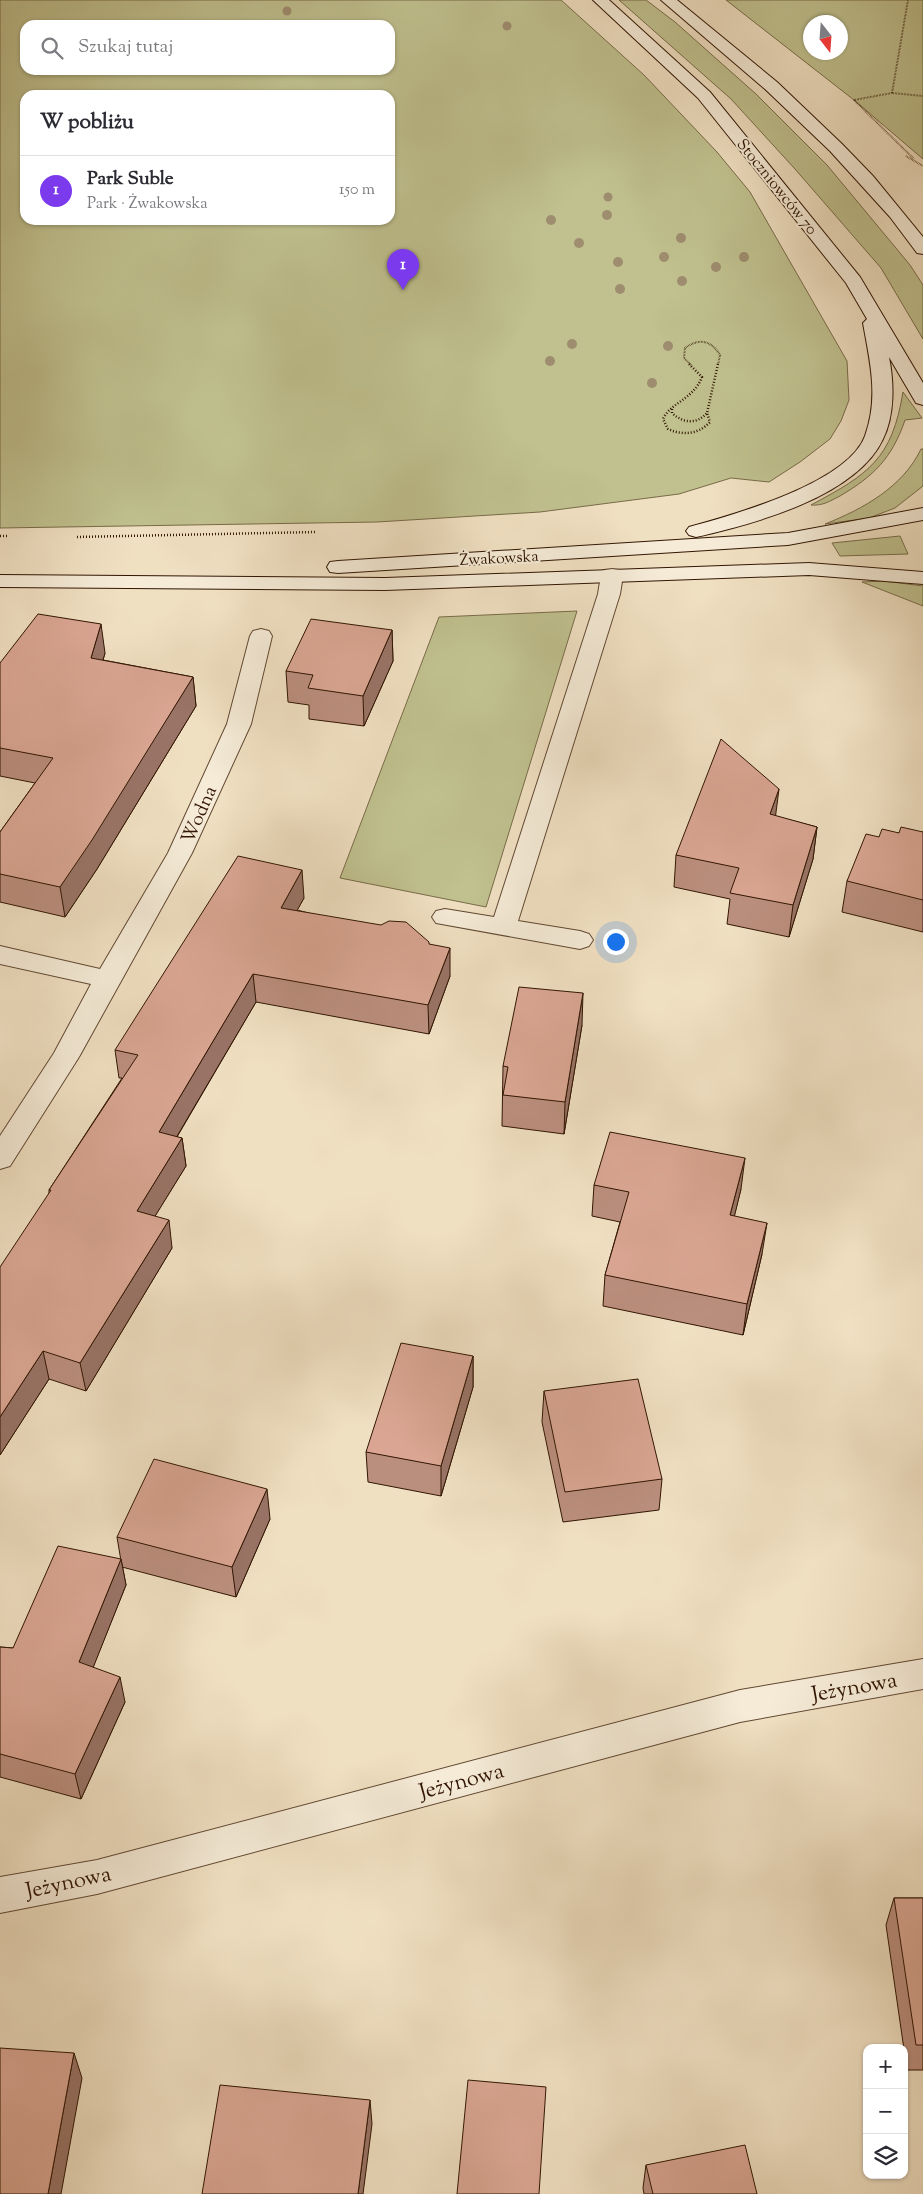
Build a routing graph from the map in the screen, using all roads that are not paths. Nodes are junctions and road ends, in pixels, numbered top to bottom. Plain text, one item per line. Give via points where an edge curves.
1 (600, 0) edge
2 (668, 0) edge
3 (923, 249) edge
4 (868, 303) junction
5 (923, 399) edge
6 (923, 514) edge
7 (923, 528) edge
8 (923, 533) edge
9 (552, 554) junction
10 (612, 575) junction
11 (923, 578) edge
12 (0, 581) edge
13 (74, 582) junction
14 (261, 636) dead end
15 (445, 916) dead end
16 (504, 926) junction
17 (580, 940) dead end
18 (0, 955) edge
19 (107, 980) junction
20 (0, 1159) edge
21 (923, 1674) edge
22 (0, 1895) edge

1 - 4 street, Stoczniowców 70 via 704,95 854,281
2 - 3 street via 793,104 865,180
4 - 5 street, Stoczniowców 70
4 - 9 street via 883,387 873,439 854,462 794,501 733,523 662,539
6 - 9 street, Żwakowska via 788,539
7 - 8 street
9 - 13 street, Żwakowska
10 - 11 street, Żwakowska via 809,569
10 - 13 street, Żwakowska via 384,584
10 - 16 street via 609,594
12 - 13 street, Żwakowska
14 - 19 street, Wodna via 239,724 180,853
15 - 16 street
16 - 17 street
18 - 19 street
19 - 20 street, Wodna via 65,1057
21 - 22 street, Jeżynowa via 740,1706 97,1877

